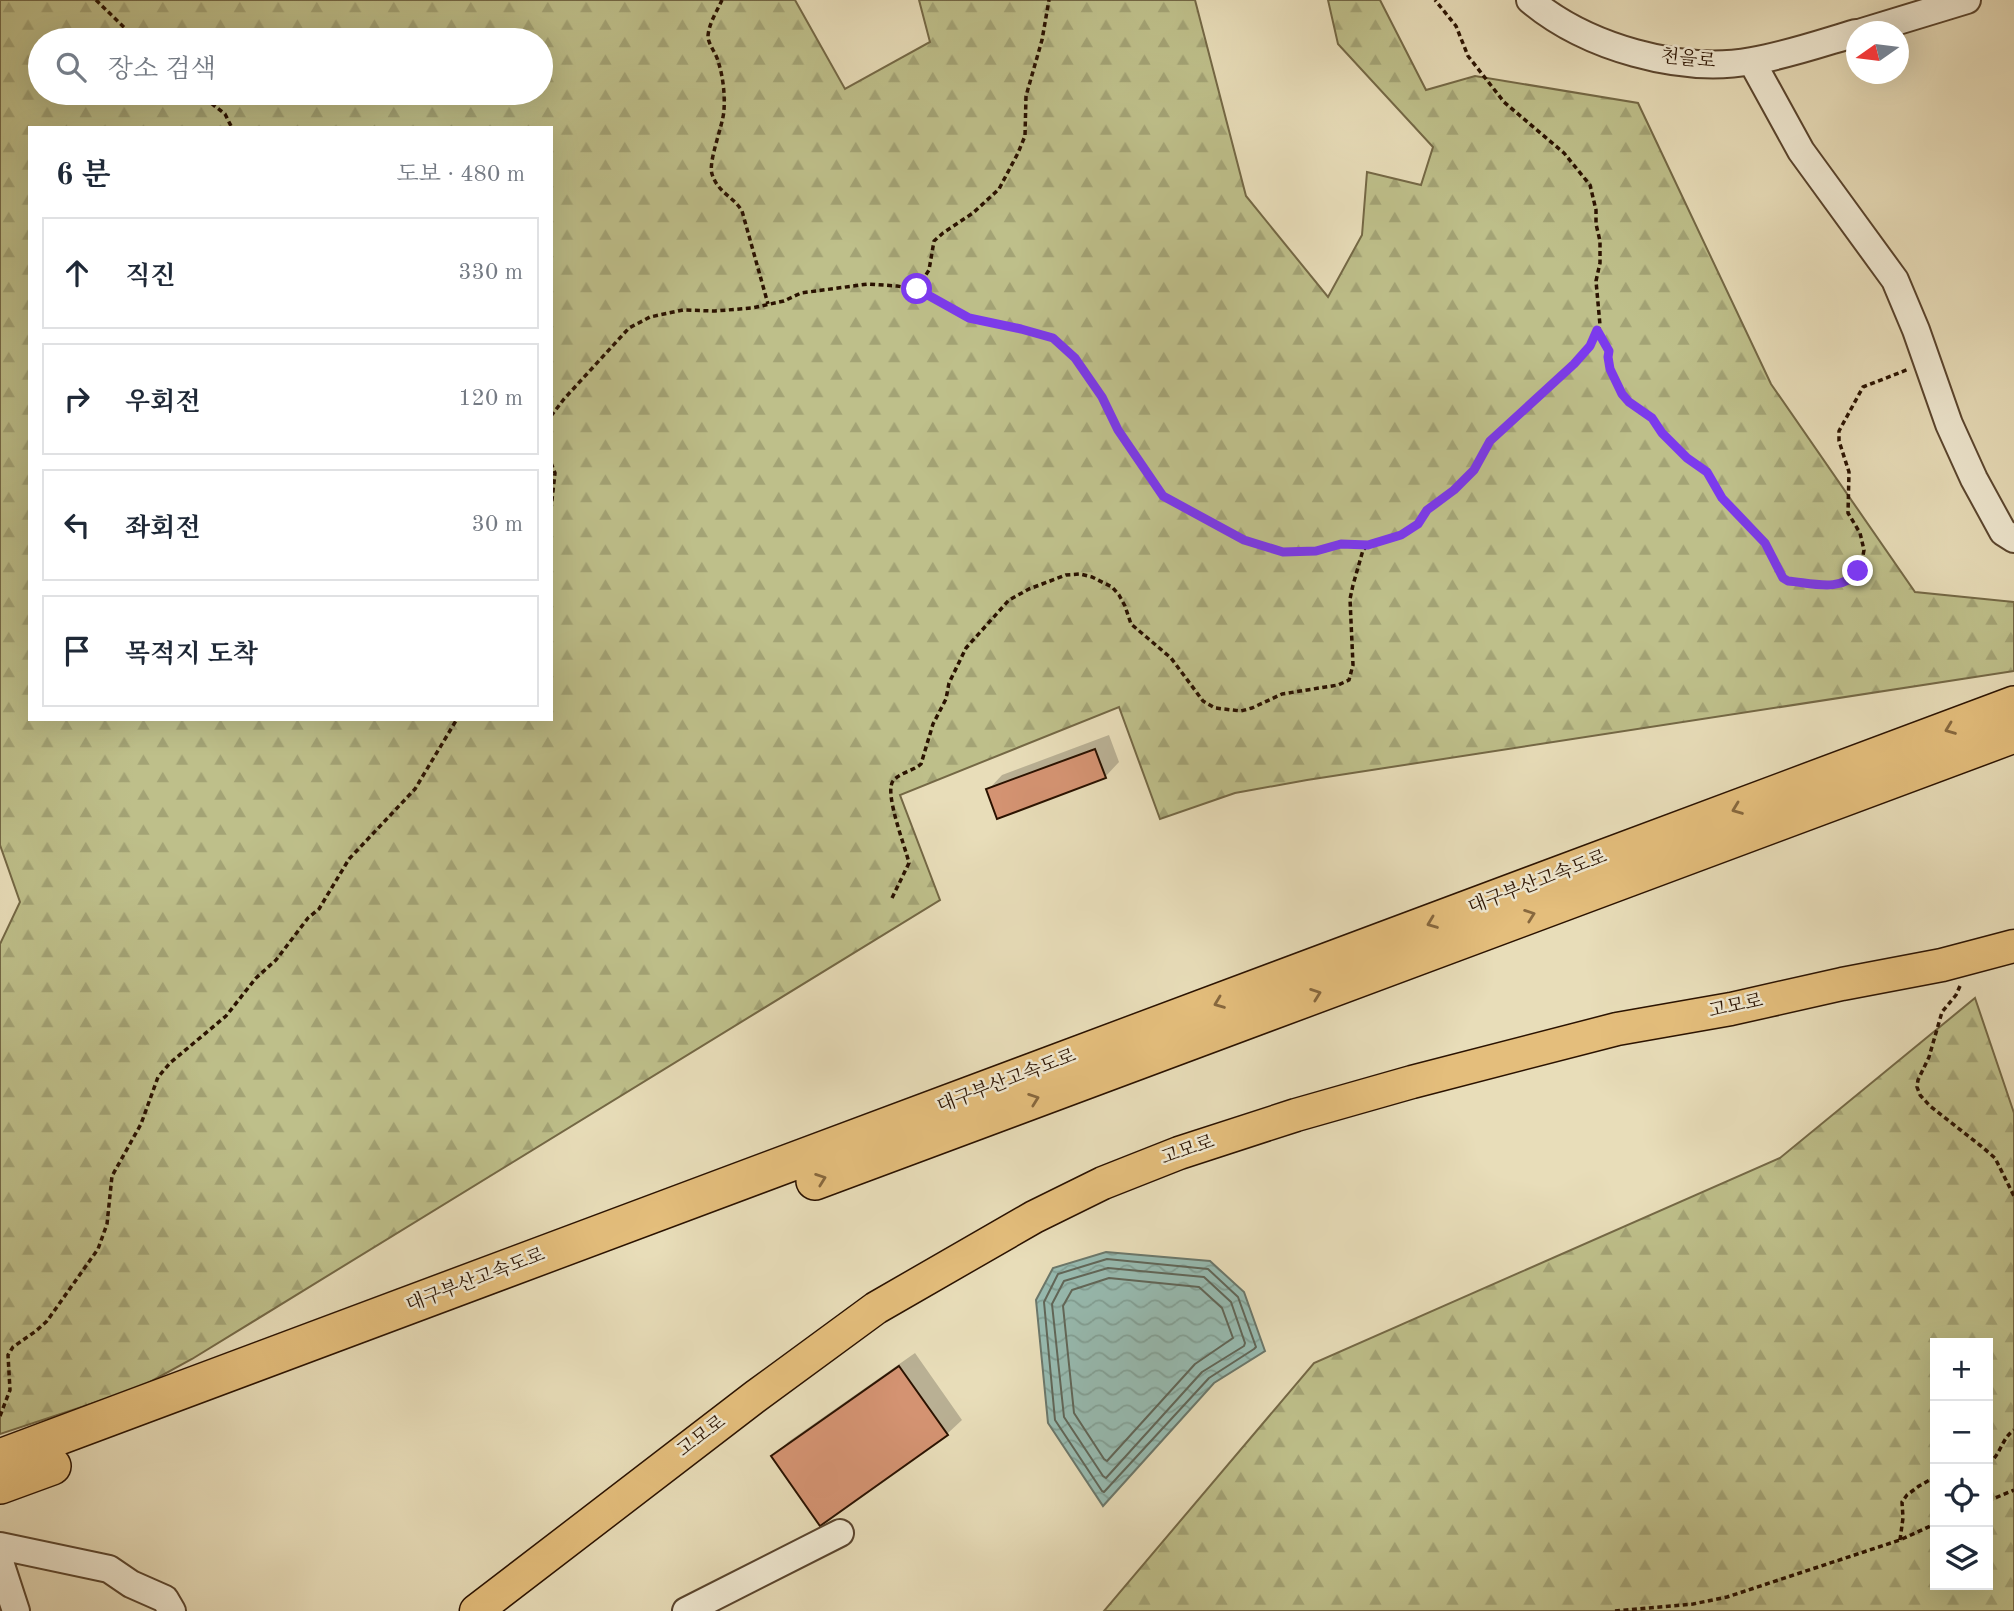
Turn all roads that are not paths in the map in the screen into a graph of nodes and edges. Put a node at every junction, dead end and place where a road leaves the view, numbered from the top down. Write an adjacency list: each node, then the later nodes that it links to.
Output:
1 (1530, 0): 5 (street, 천을로)
2 (1967, 0): 3 (street)
3 (1898, 21)
4 (1846, 36): 5 (street, 천을로)
5 (1752, 62): 6 (street)
6 (2014, 539)
7 (2014, 705): 10 (highway, 대구부산고속도로, one-way to 10)
8 (2014, 734): 10 (highway, 대구부산고속도로, one-way to 8)
9 (2014, 946): 18 (main road, 고모로)
10 (41, 1456): 11 (highway, 대구부산고속도로); 12 (highway, 대구부산고속도로)
11 (0, 1458)
12 (0, 1485)
13 (840, 1533): 19 (street)
14 (0, 1546): 17 (street)
15 (0, 1562): 16 (street)
16 (16, 1611)
17 (172, 1611)
18 (476, 1611)
19 (686, 1611)

